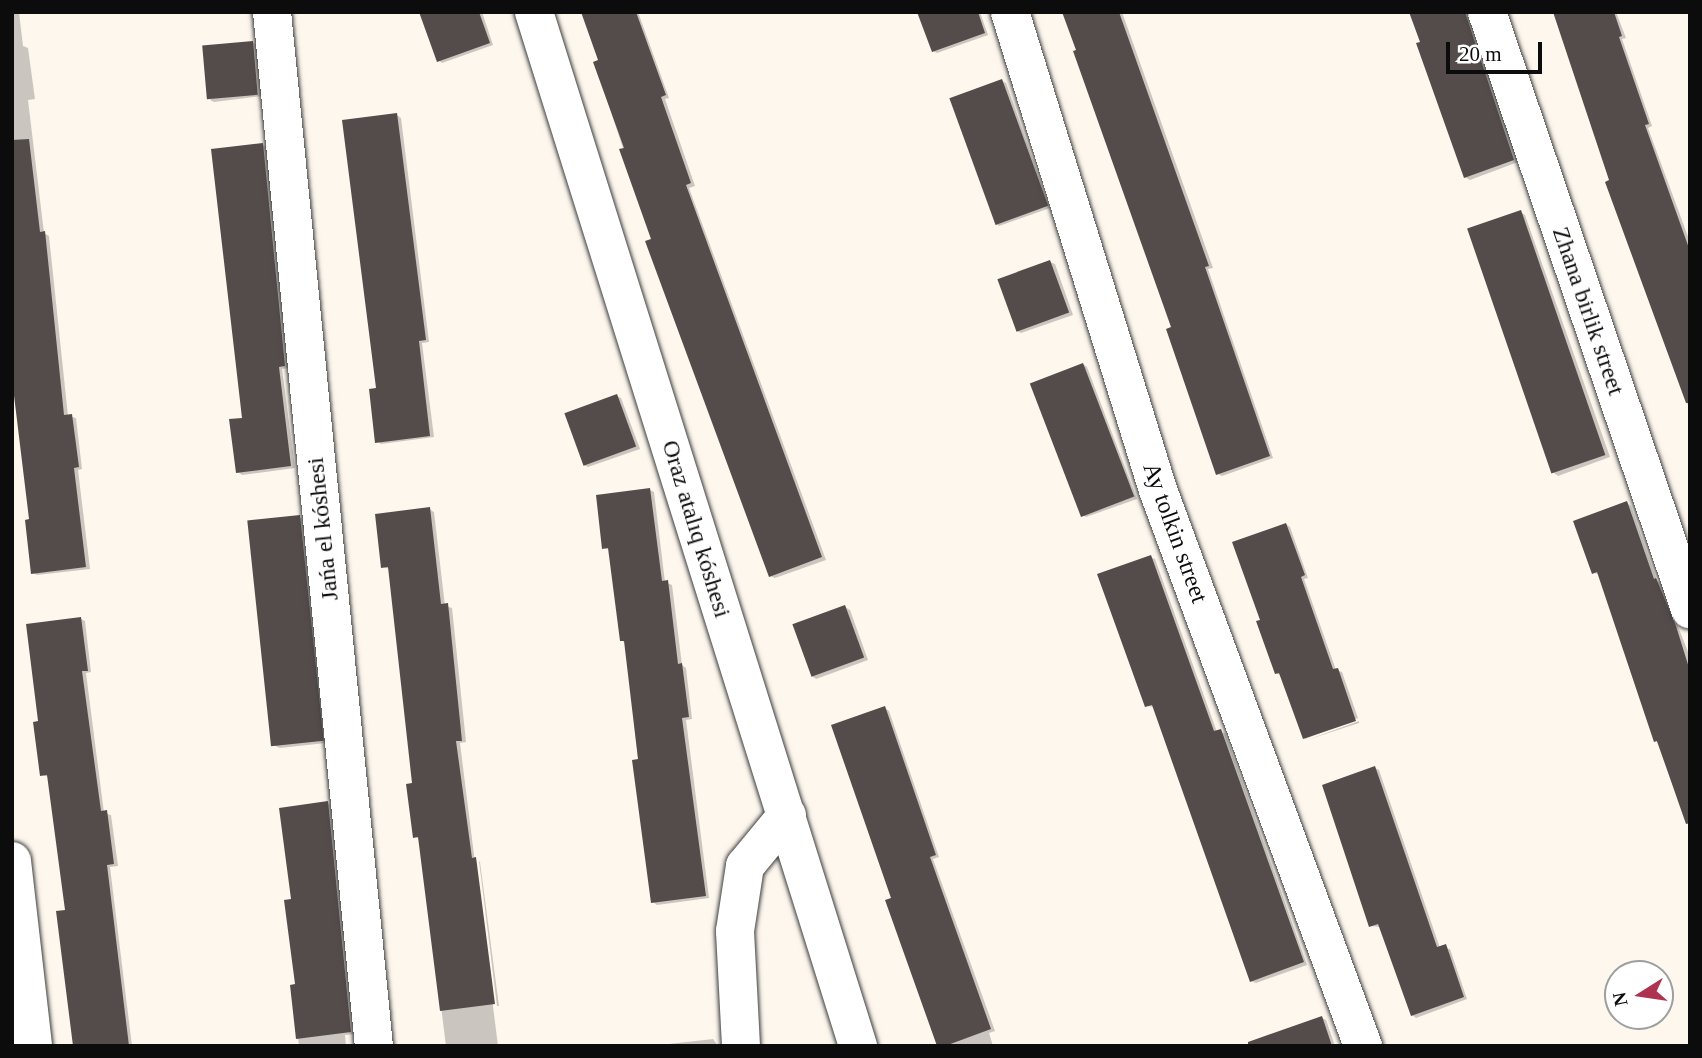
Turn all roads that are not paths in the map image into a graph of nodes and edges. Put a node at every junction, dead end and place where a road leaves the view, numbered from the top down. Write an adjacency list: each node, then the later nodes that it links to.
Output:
1 (272, 12): 9 (street, Jańa el kóshesi)
2 (534, 12): 6 (street, Oraz atalıq kóshesi)
3 (1010, 12): 12 (street, Ay tolkin street)
4 (1487, 12): 5 (street, Zhana birlik street)
5 (1690, 609)
6 (787, 816): 10 (street); 11 (street, Oraz atalıq kóshesi)
7 (12, 861): 8 (street)
8 (33, 1046)
9 (374, 1046)
10 (741, 1046)
11 (858, 1046)
12 (1363, 1046)

